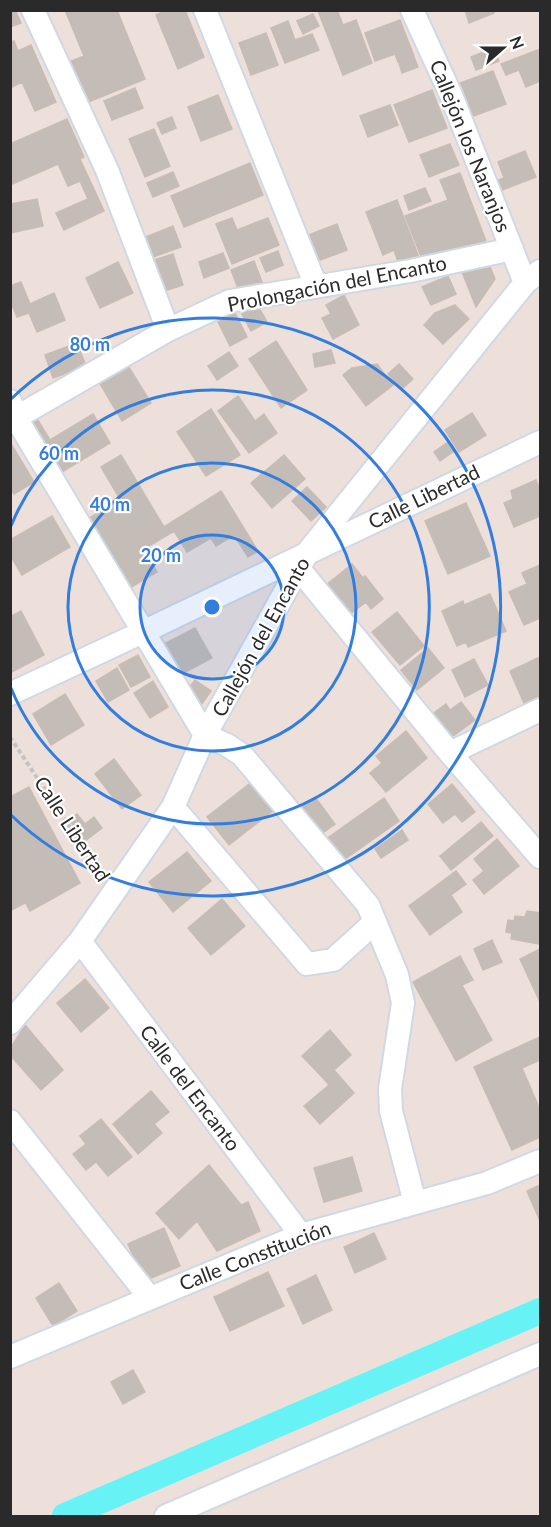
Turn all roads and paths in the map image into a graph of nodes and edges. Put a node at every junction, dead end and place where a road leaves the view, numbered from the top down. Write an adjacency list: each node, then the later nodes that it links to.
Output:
1 (33, 10): 7 (street)
2 (205, 10): 6 (street)
3 (412, 10): 4 (street, Callejón los Naranjos)
4 (512, 249): 5 (street, Callejón los Naranjos); 6 (street, Prolongación del Encanto)
5 (533, 277): 10 (street, Callejón del Encanto)
6 (316, 286): 7 (street, Prolongación del Encanto)
7 (168, 330): 8 (street, Prolongación del Encanto)
8 (12, 413): 11 (street)
9 (540, 442): 10 (street, Calle Libertad)
10 (303, 561): 11 (street, Calle Libertad); 14 (street, Callejón del Encanto); 16 (street)
11 (145, 632): 12 (street, Calle Libertad); 14 (street)
12 (10, 694)
13 (540, 710): 16 (street)
14 (206, 735): 17 (street, Callejón del Encanto); 20 (street)
15 (10, 736): 19 (path, Calle Libertad)
16 (450, 753): 18 (street)
17 (173, 807): 19 (street, Callejón del Encanto); 20 (street)
18 (540, 857)
19 (113, 892): 21 (street, Callejón del Encanto)
20 (375, 922): 25 (street)
21 (80, 941): 22 (street, Callejón del Encanto); 26 (street, Calle del Encanto)
22 (10, 1023)
23 (10, 1121): 27 (street)
24 (540, 1161): 25 (street, Calle Constitución)
25 (414, 1203): 26 (street, Calle Constitución)
26 (301, 1234): 27 (street, Calle Constitución)
27 (150, 1298): 29 (street, Calle Constitución)
28 (540, 1354): 30 (street)
29 (10, 1357)
30 (166, 1516)

